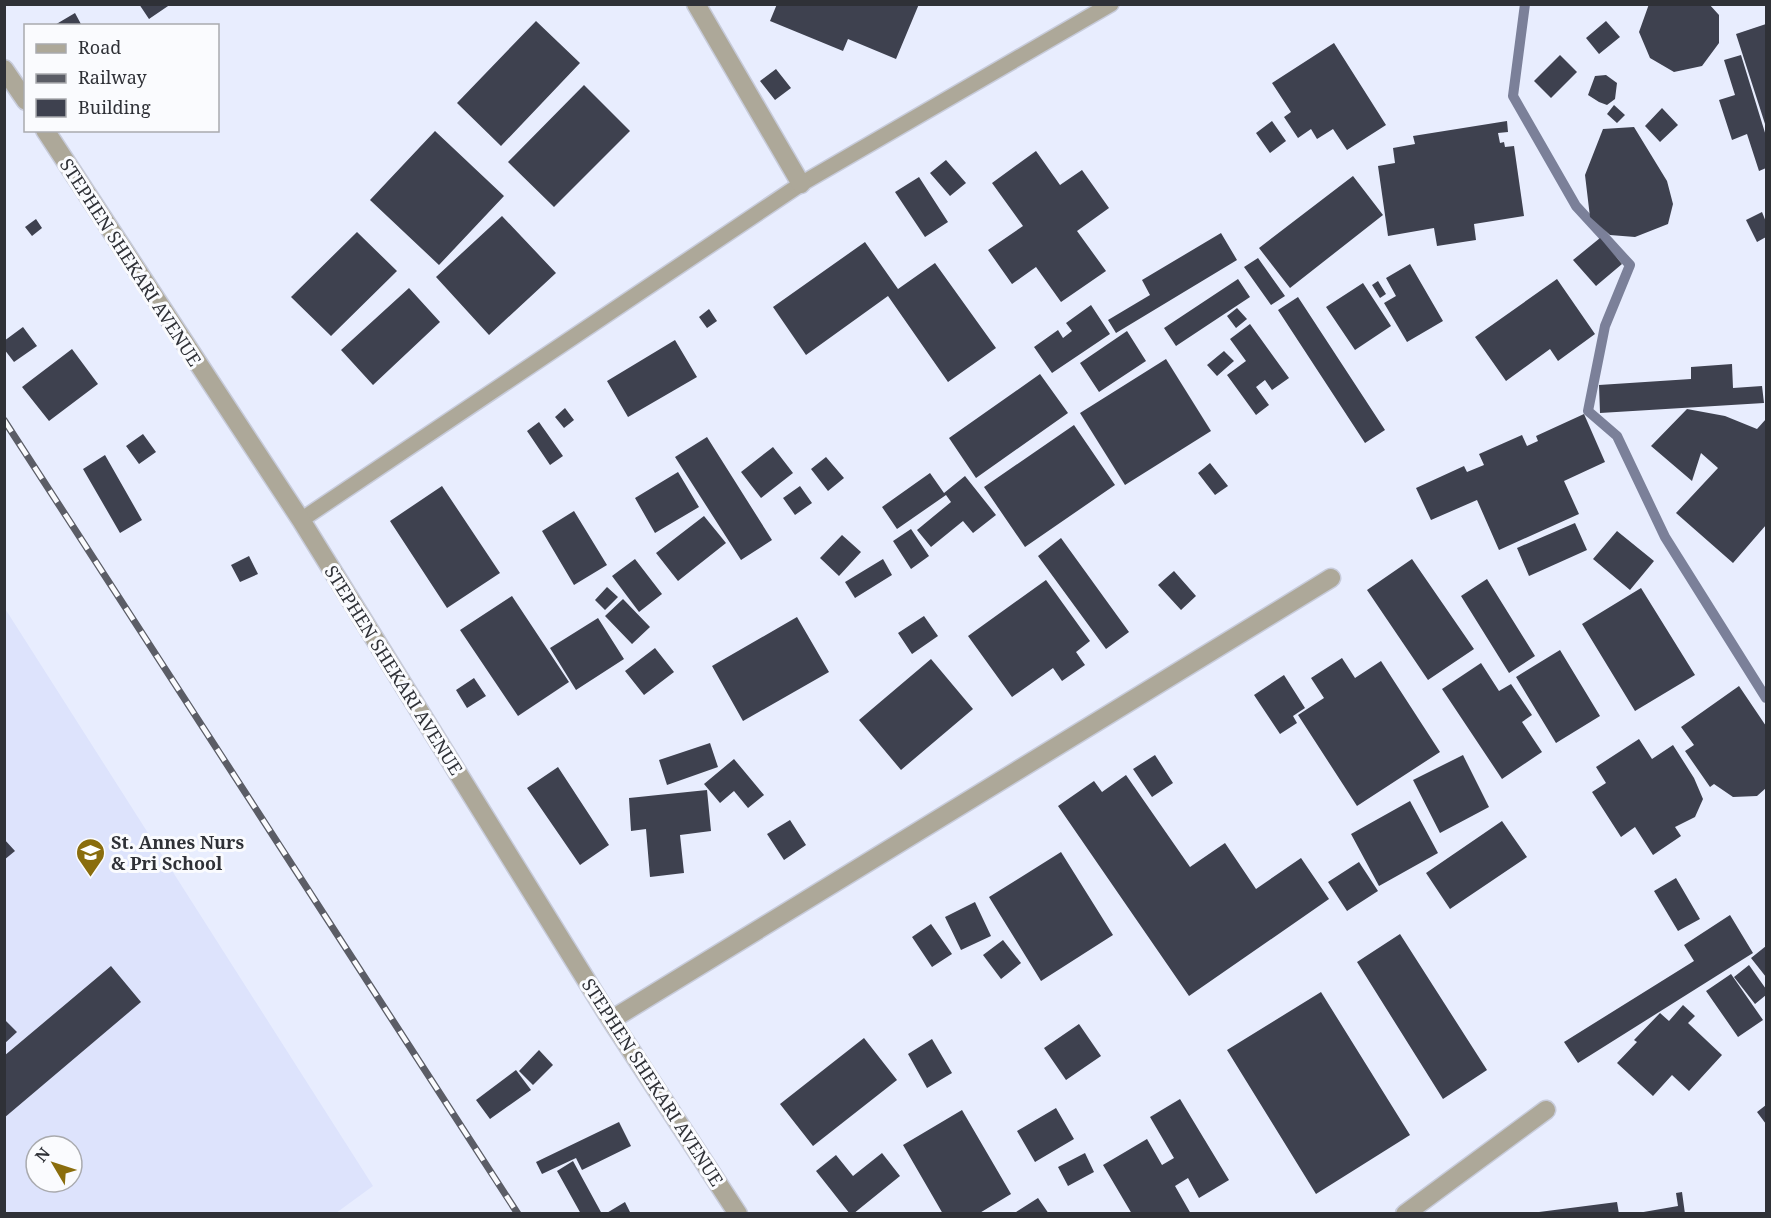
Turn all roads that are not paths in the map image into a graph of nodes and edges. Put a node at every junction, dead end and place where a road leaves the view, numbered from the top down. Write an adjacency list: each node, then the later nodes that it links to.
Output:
1 (696, 4): 6 (street)
2 (1111, 4): 6 (lane)
3 (4, 69): 4 (street)
4 (24, 97)
5 (46, 132): 7 (street, STEPHEN SHEKARI AVENUE)
6 (801, 184): 7 (lane)
7 (301, 520): 9 (street, STEPHEN SHEKARI AVENUE)
8 (1331, 578): 9 (street)
9 (611, 1020): 12 (street, STEPHEN SHEKARI AVENUE)
10 (1546, 1110): 11 (street)
11 (1408, 1213)
12 (738, 1214)

